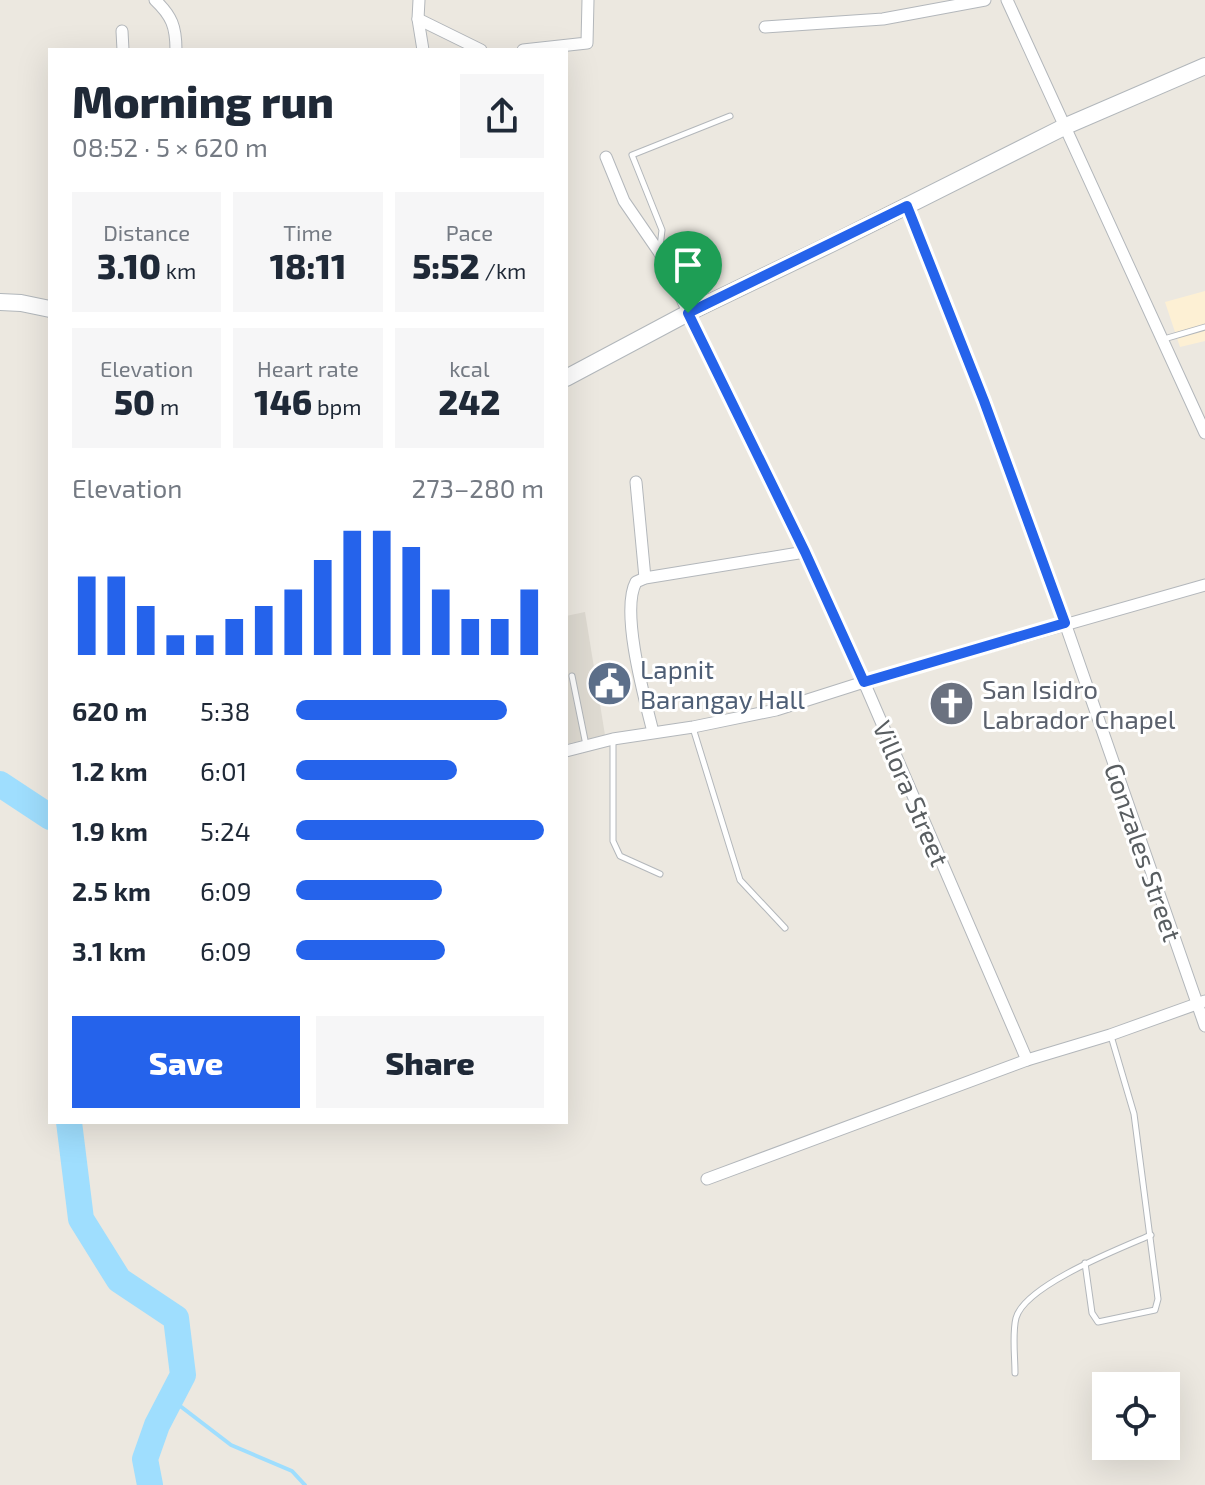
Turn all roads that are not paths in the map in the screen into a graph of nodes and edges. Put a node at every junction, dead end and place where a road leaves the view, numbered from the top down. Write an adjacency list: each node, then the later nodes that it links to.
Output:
1 (155, 0): 10 (street)
2 (419, 0): 6 (street)
3 (588, 0): 13 (street)
4 (985, 0): 7 (street)
5 (1007, 0): 16 (street)
6 (418, 19): 11 (street); 12 (street)
7 (765, 27)
8 (122, 31): 9 (street)
9 (123, 48)
10 (176, 48)
11 (423, 48)
12 (477, 48)
13 (541, 48)
14 (1205, 66): 16 (street)
15 (730, 116): 19 (lane)
16 (1066, 126): 18 (street); 24 (street)
17 (606, 157): 19 (street, Villora Street)
18 (907, 206): 22 (street); 31 (street, Gonzales Street)
19 (659, 252): 22 (street, Villora Street)
20 (0, 302): 21 (street)
21 (48, 309)
22 (688, 313): 25 (street); 28 (street, Villora Street)
23 (1205, 327): 24 (lane)
24 (1164, 339): 26 (street)
25 (568, 377)
26 (1205, 433)
27 (636, 482): 29 (street)
28 (805, 552): 29 (street); 33 (street, Villora Street)
29 (645, 578): 35 (street)
30 (1205, 585): 31 (street)
31 (1065, 623): 33 (street); 41 (street, Gonzales Street)
32 (572, 676): 37 (lane)
33 (864, 682): 34 (street); 44 (street, Villora Street)
34 (693, 727): 35 (street); 40 (lane)
35 (653, 732): 36 (street)
36 (613, 739): 37 (street); 39 (lane)
37 (586, 746): 38 (street)
38 (568, 750)
39 (660, 874)
40 (785, 928)
41 (1201, 1003): 42 (street, Gonzales Street); 43 (street)
42 (1205, 1026)
43 (1110, 1035): 44 (street); 46 (lane)
44 (1027, 1060): 45 (street)
45 (707, 1179)
46 (1151, 1235): 47 (lane); 47 (lane)
47 (1085, 1263): 48 (lane)
48 (1015, 1373)

